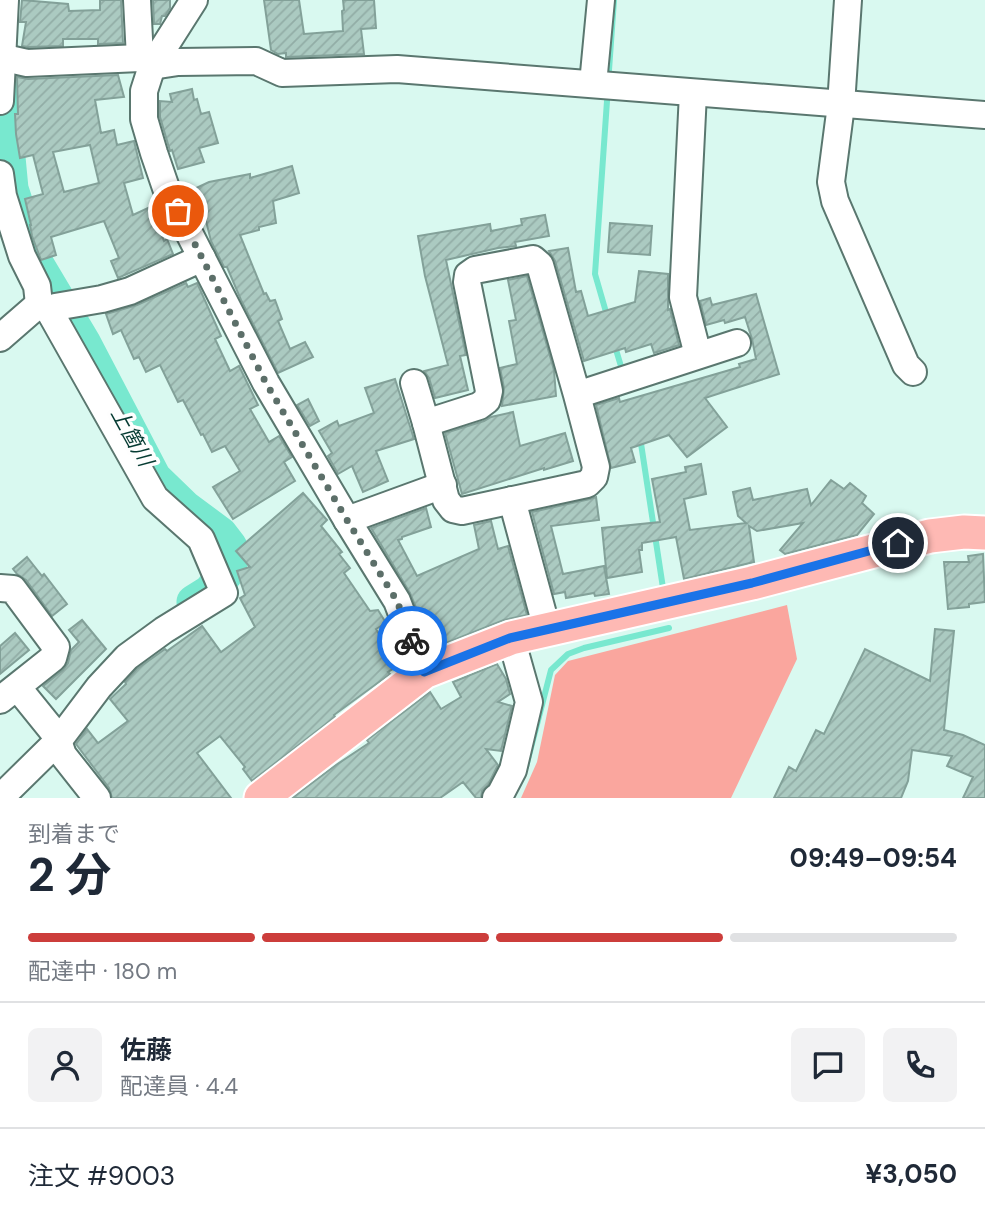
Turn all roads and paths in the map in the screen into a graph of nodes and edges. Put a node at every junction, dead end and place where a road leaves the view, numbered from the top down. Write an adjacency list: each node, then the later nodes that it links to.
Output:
1 (5, 0): 6 (street)
2 (137, 0): 7 (street)
3 (194, 0): 7 (street)
4 (601, 0): 8 (street)
5 (848, 0): 11 (street)
6 (6, 59): 7 (street); 10 (street)
7 (146, 62): 8 (street); 14 (street)
8 (593, 84): 9 (street)
9 (693, 93): 11 (street); 18 (street)
10 (0, 101)
11 (841, 105): 12 (street); 19 (street)
12 (985, 115)
13 (0, 174): 15 (street)
14 (202, 258): 15 (street); 25 (street)
15 (53, 307): 16 (street); 32 (street)
16 (0, 338)
17 (737, 344): 18 (street)
18 (698, 355): 21 (street)
19 (913, 372)
20 (414, 383): 22 (street)
21 (577, 395): 22 (street); 24 (street)
22 (426, 423): 23 (street)
23 (443, 485): 24 (street); 25 (street)
24 (512, 500): 28 (street)
25 (347, 520): 30 (street)
26 (985, 533): 28 (main road)
27 (0, 588): 31 (street)
28 (547, 629): 29 (main road)
29 (510, 638): 30 (main road); 36 (street)
30 (424, 672): 35 (main road)
31 (9, 694): 32 (street)
32 (55, 734): 33 (street); 34 (street)
33 (0, 798)
34 (97, 798)
35 (261, 798)
36 (496, 798)

